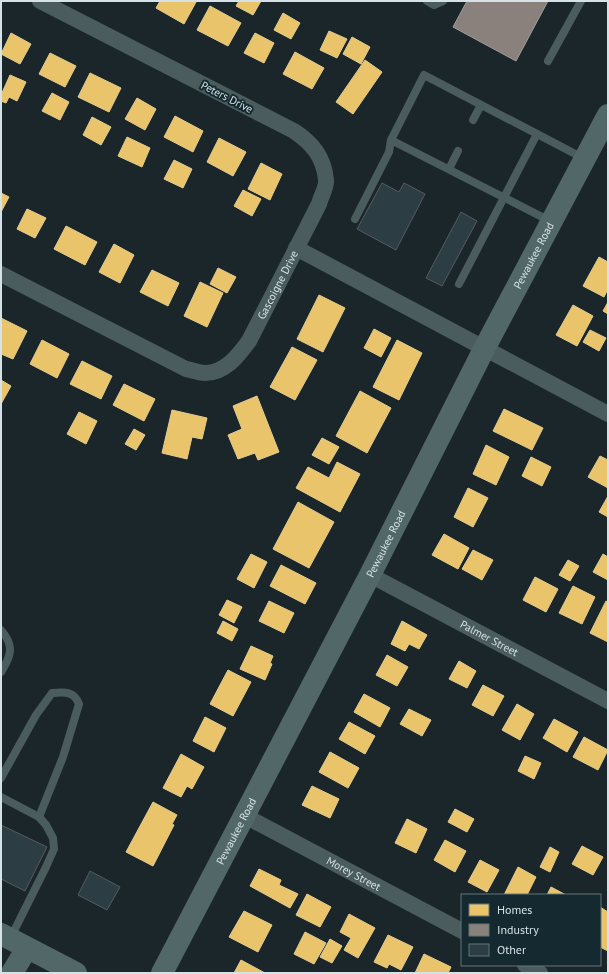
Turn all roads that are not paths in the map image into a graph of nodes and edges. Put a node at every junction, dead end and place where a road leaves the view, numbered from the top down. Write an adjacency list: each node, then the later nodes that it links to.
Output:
1 (40, 1): 17 (street, Peters Drive)
2 (426, 1): 3 (lane)
3 (443, 1)
4 (581, 1): 5 (lane)
5 (548, 61)
6 (481, 105): 8 (lane); 9 (lane); 10 (lane)
7 (608, 115): 12 (main road, Pewaukee Road)
8 (474, 120)
9 (538, 134): 12 (lane); 14 (lane)
10 (391, 140): 13 (lane); 15 (lane)
11 (458, 151): 13 (lane)
12 (584, 159): 16 (main road, Pewaukee Road)
13 (448, 169): 14 (lane)
14 (504, 198): 16 (lane); 19 (lane)
15 (355, 219)
16 (551, 221): 20 (main road, Pewaukee Road)
17 (296, 248): 18 (street, Gascoigne Drive); 20 (street, Gascoigne Drive)
18 (1, 274)
19 (459, 284)
20 (484, 349): 21 (street, Gascoigne Drive); 22 (main road, Pewaukee Road)
21 (608, 414)
22 (370, 575): 25 (street, Palmer Street); 28 (main road, Pewaukee Road)
23 (1, 630): 24 (lane)
24 (1, 672)
25 (608, 701)
26 (1, 778): 29 (lane)
27 (1, 797): 29 (lane)
28 (245, 816): 30 (street, Morey Street); 35 (main road, Pewaukee Road)
29 (39, 817): 31 (lane)
30 (461, 930)
31 (13, 940): 33 (main road); 34 (main road)
32 (527, 966): 36 (street)
33 (12, 973)
34 (76, 973)
35 (162, 973)
36 (540, 973)

